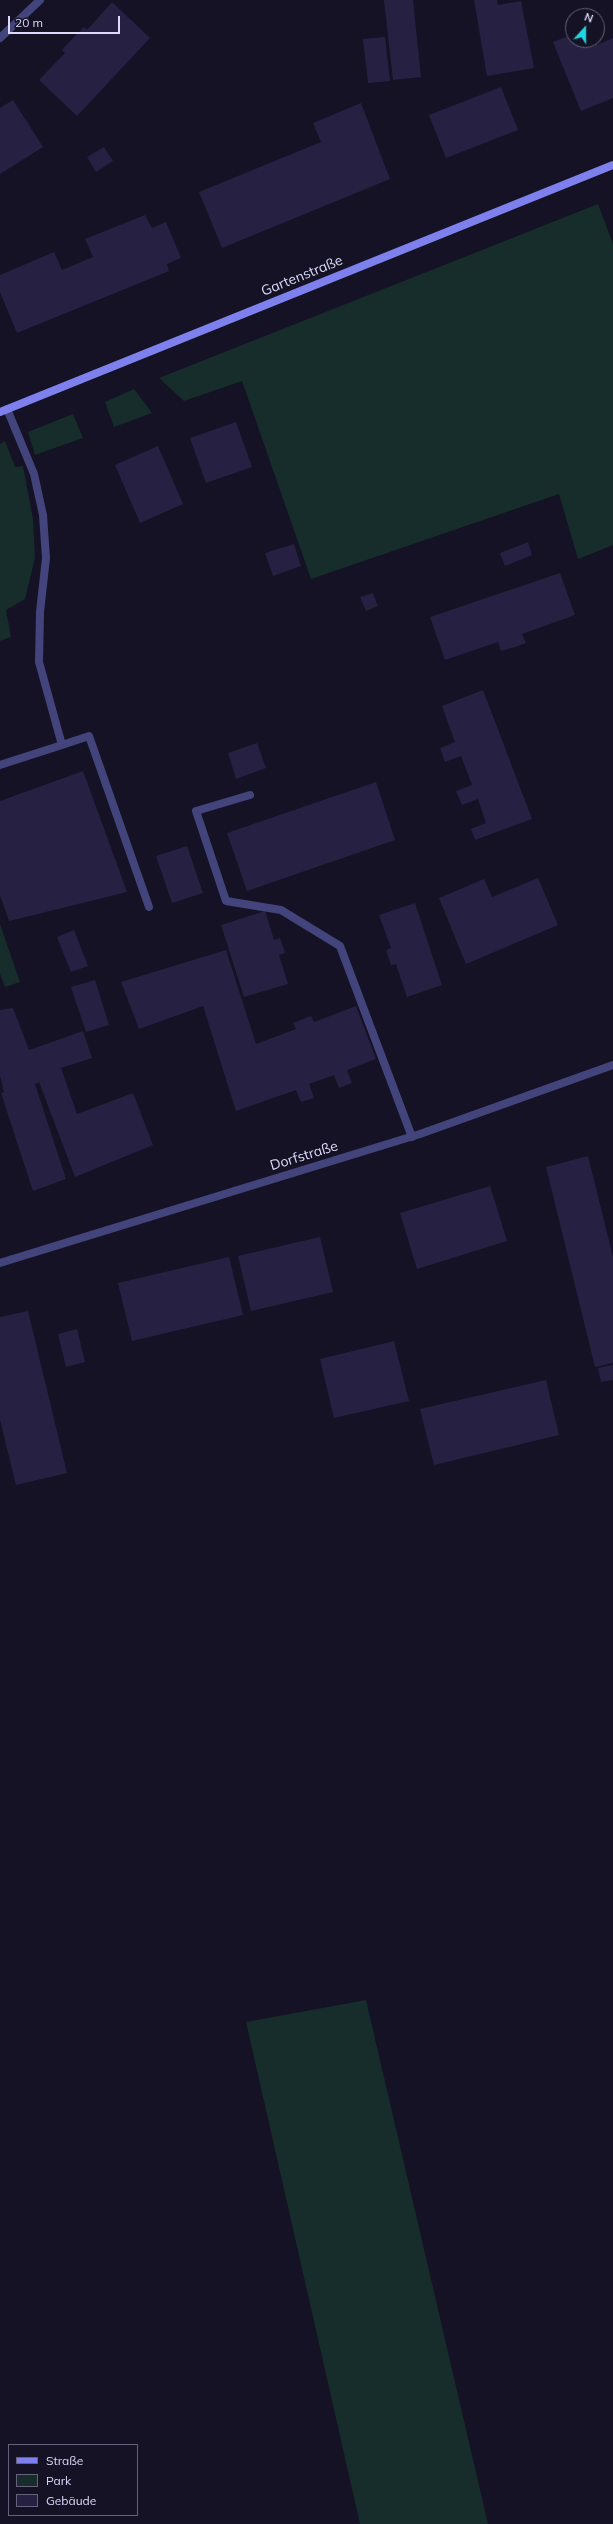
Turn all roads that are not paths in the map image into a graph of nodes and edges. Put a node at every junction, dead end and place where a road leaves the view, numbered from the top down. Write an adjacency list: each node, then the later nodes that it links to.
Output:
1 (40, 0): 2 (street)
2 (0, 38)
3 (613, 164): 4 (street, Gartenstraße)
4 (3, 410): 5 (street)
5 (62, 745): 6 (street); 8 (street)
6 (0, 765)
7 (250, 795): 10 (street)
8 (149, 907)
9 (613, 1065): 10 (street, Dorfstraße)
10 (412, 1137): 11 (street, Dorfstraße)
11 (0, 1263)

